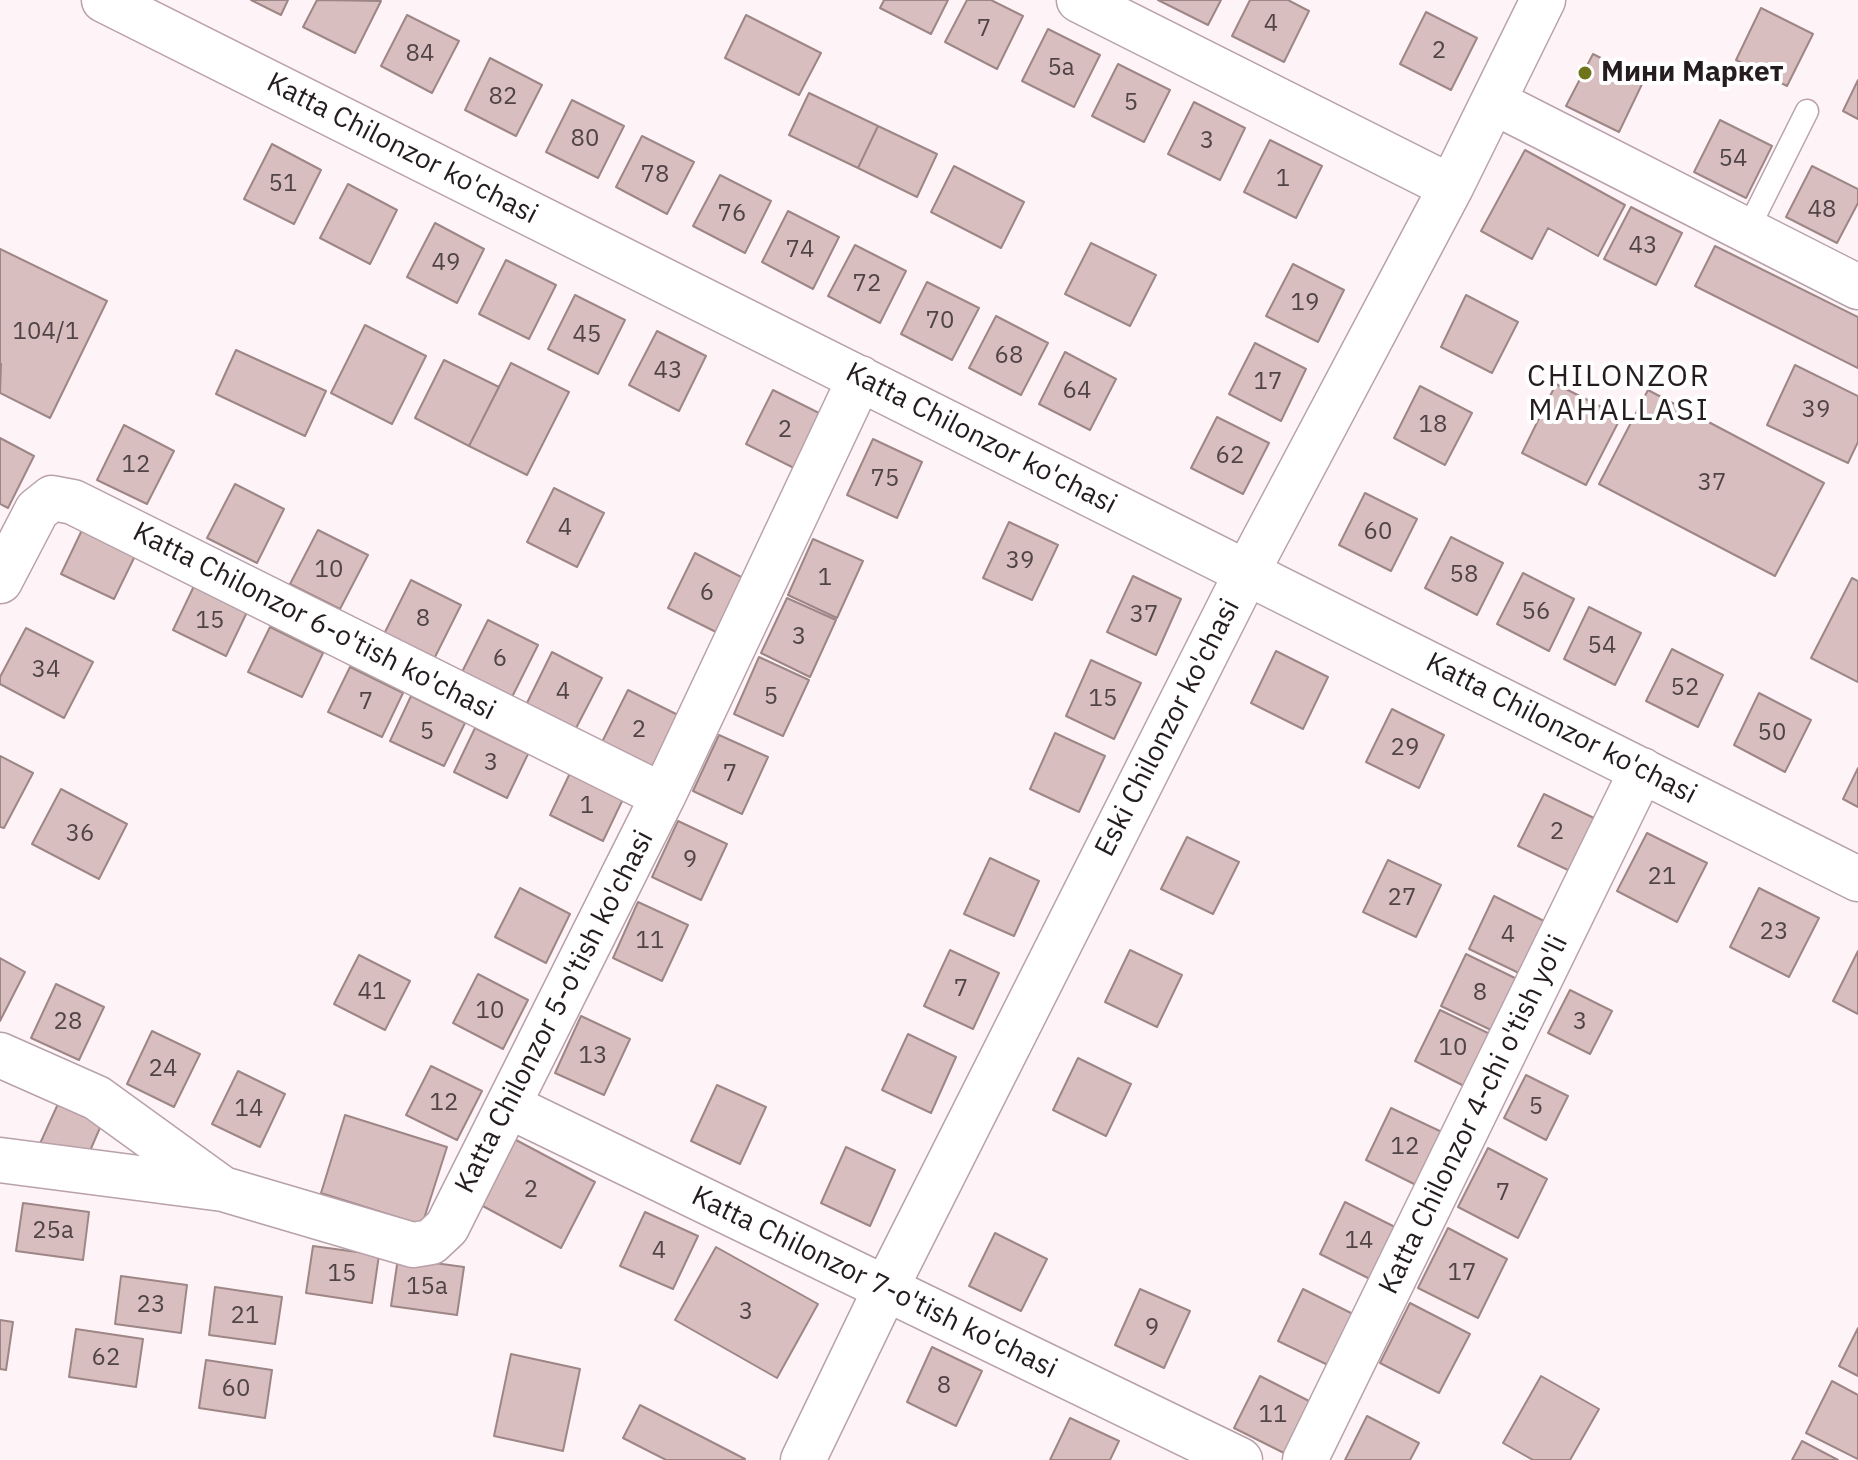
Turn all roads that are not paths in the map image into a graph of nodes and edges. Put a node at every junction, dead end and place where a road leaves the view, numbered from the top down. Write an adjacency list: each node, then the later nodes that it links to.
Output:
1 (104, 0): 9 (street, Katta Chilonzor ko'chasi)
2 (1079, 0): 6 (street)
3 (1543, 0): 4 (street, Eski Chilonzor ko'chasi)
4 (1494, 102): 6 (street, Eski Chilonzor ko'chasi); 7 (street)
5 (1807, 111): 7 (lane)
6 (1451, 187): 10 (street, Eski Chilonzor ko'chasi)
7 (1747, 231): 8 (street)
8 (1858, 287)
9 (860, 378): 10 (street, Katta Chilonzor ko'chasi); 13 (street, Katta Chilonzor 5-o'tish ko'chasi)
10 (1247, 572): 12 (street, Katta Chilonzor ko'chasi); 19 (street, Eski Chilonzor ko'chasi)
11 (0, 581): 13 (street, Katta Chilonzor 6-o'tish ko'chasi)
12 (1642, 770): 14 (street, Katta Chilonzor ko'chasi); 22 (street, Katta Chilonzor 4-chi o'tish yo'li)
13 (663, 796): 16 (street, Katta Chilonzor 5-o'tish ko'chasi)
14 (1858, 879)
15 (0, 1055): 18 (street)
16 (509, 1106): 18 (street, Katta Chilonzor 5-o'tish ko'chasi); 19 (street, Katta Chilonzor 7-o'tish ko'chasi)
17 (0, 1160): 18 (street, Katta Chilonzor 5-o'tish ko'chasi)
18 (223, 1189)
19 (886, 1288): 20 (street, Eski Chilonzor ko'chasi); 21 (street, Katta Chilonzor 7-o'tish ko'chasi)
20 (803, 1460)
21 (1240, 1460)
22 (1305, 1460)

